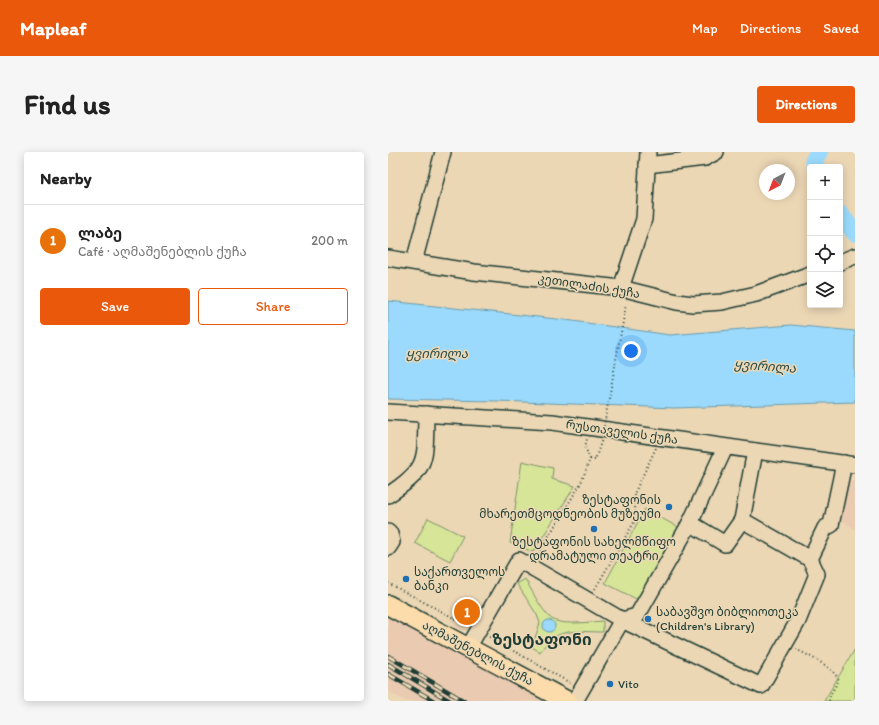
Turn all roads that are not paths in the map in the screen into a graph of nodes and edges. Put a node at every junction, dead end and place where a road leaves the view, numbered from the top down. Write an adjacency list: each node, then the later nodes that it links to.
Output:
1 (443, 152): 7 (street)
2 (716, 152): 3 (street)
3 (647, 158): 9 (street)
4 (855, 256): 6 (street)
5 (388, 258): 7 (street, კეთილაძის ქუჩა)
6 (843, 261)
7 (414, 262): 9 (street, კეთილაძის ქუჩა)
8 (807, 275): 9 (street, კეთილაძის ქუჩა)
9 (621, 288)
10 (388, 412): 11 (street, რუსთაველის ქუჩა)
11 (426, 414): 12 (street, რუსთაველის ქუჩა); 15 (street)
12 (725, 448): 13 (street, რუსთაველის ქუჩა); 17 (street)
13 (755, 451): 14 (street, რუსთაველის ქუჩა); 16 (street)
14 (850, 464): 20 (street)
15 (388, 495)
16 (742, 520): 17 (street); 20 (street)
17 (690, 523): 22 (street)
18 (388, 532): 19 (street)
19 (388, 548)
20 (810, 559): 22 (street)
21 (388, 605): 23 (main road, აღმაშენებლის ქუჩა)
22 (622, 620): 23 (street); 24 (street)
23 (468, 648): 25 (main road, აღმაშენებლის ქუჩა)
24 (579, 695)
25 (568, 701)

